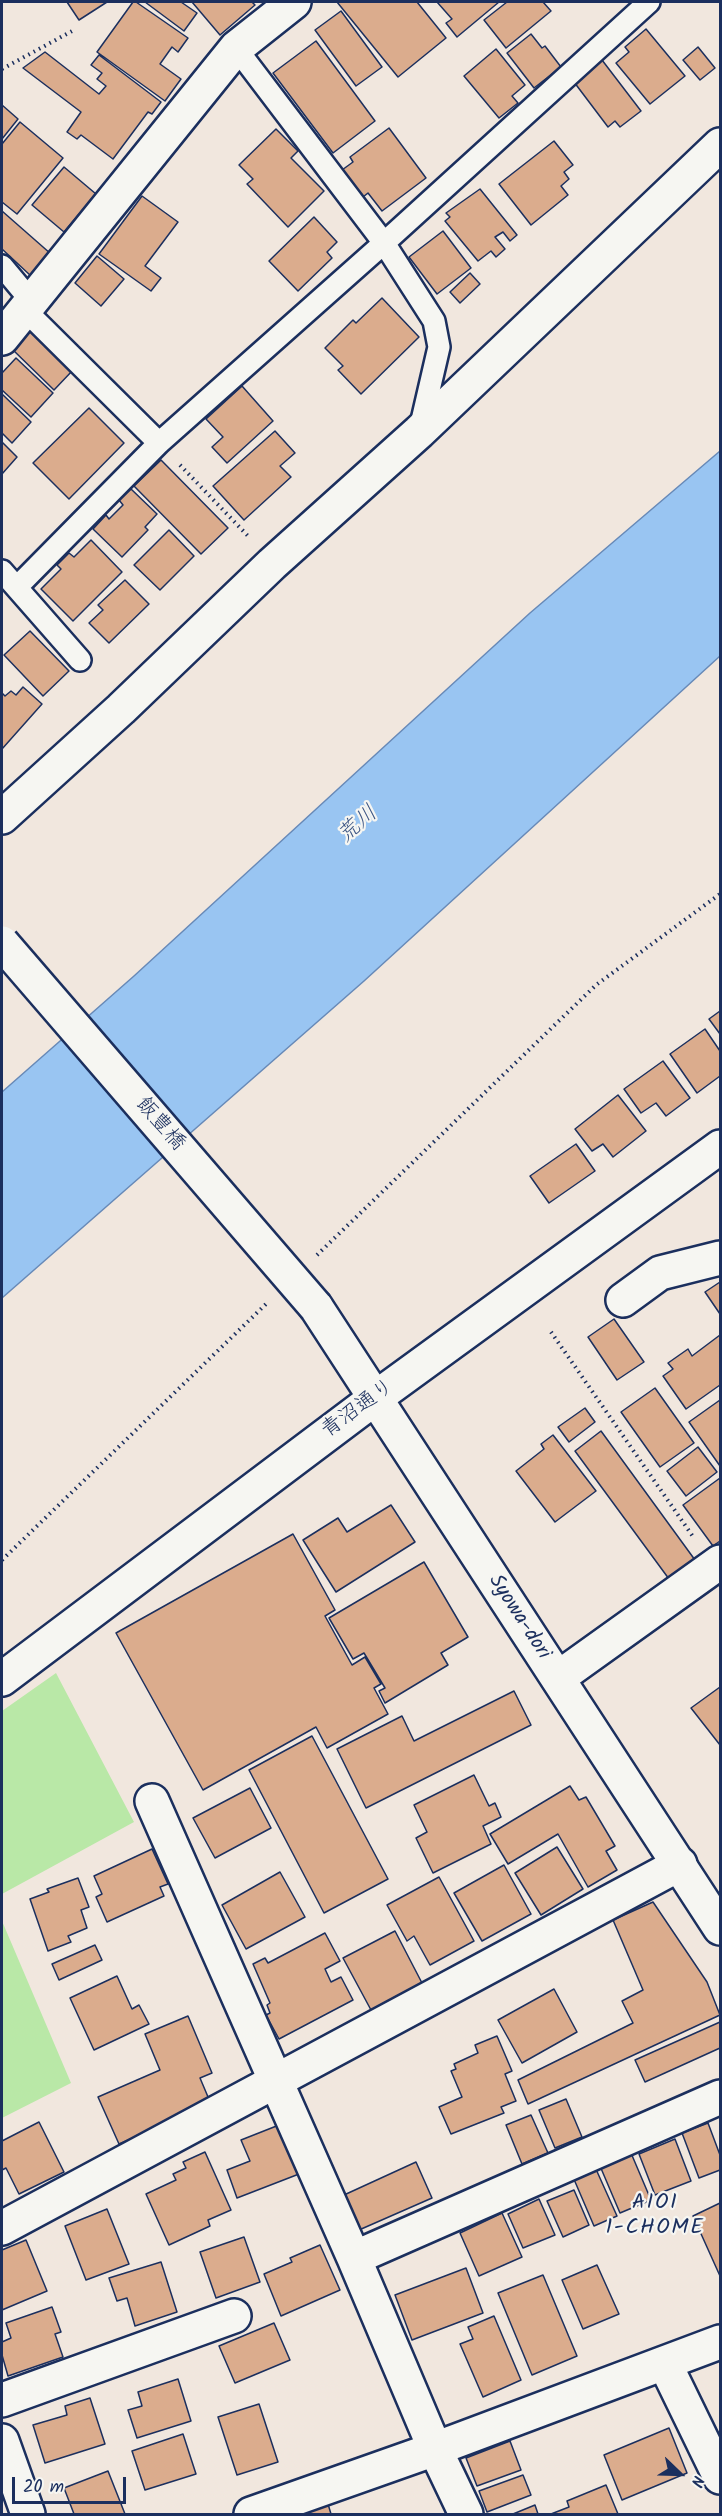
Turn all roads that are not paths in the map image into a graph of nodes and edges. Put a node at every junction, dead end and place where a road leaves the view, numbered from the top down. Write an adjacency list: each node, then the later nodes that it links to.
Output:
1 (294, 2): 3 (street)
2 (650, 2): 5 (lane)
3 (236, 48): 5 (lane); 7 (street)
4 (720, 145): 9 (street)
5 (384, 243): 9 (lane); 10 (lane)
6 (2, 266): 7 (lane)
7 (29, 306): 8 (street); 10 (lane)
8 (2, 338)
9 (419, 432): 14 (street)
10 (159, 443): 12 (lane)
11 (2, 571): 12 (lane)
12 (17, 587): 13 (lane)
13 (80, 660)
14 (2, 817)
15 (2, 943): 19 (street, 飯豊橋, bridge)
16 (720, 1147): 20 (street, 青沼通り)
17 (720, 1258): 18 (street)
18 (623, 1300)
19 (316, 1307): 20 (street, Syowa-dori)
20 (374, 1399): 22 (street, Syowa-dori); 23 (street, 青沼通り)
21 (717, 1564): 22 (street)
22 (558, 1678): 25 (street, Syowa-dori)
23 (2, 1679)
24 (152, 1802): 27 (street)
25 (680, 1864): 26 (street, Syowa-dori); 27 (street)
26 (720, 1928)
27 (277, 2082): 29 (street); 30 (street)
28 (720, 2097): 30 (street)
29 (2, 2228)
30 (354, 2258): 36 (street)
31 (234, 2316): 34 (street)
32 (720, 2342): 33 (street)
33 (665, 2364): 36 (street); 37 (street)
34 (2, 2400)
35 (2, 2441): 38 (street)
36 (435, 2449): 39 (street); 40 (street)
37 (720, 2477)
38 (27, 2514)
39 (251, 2514)
40 (466, 2514)

